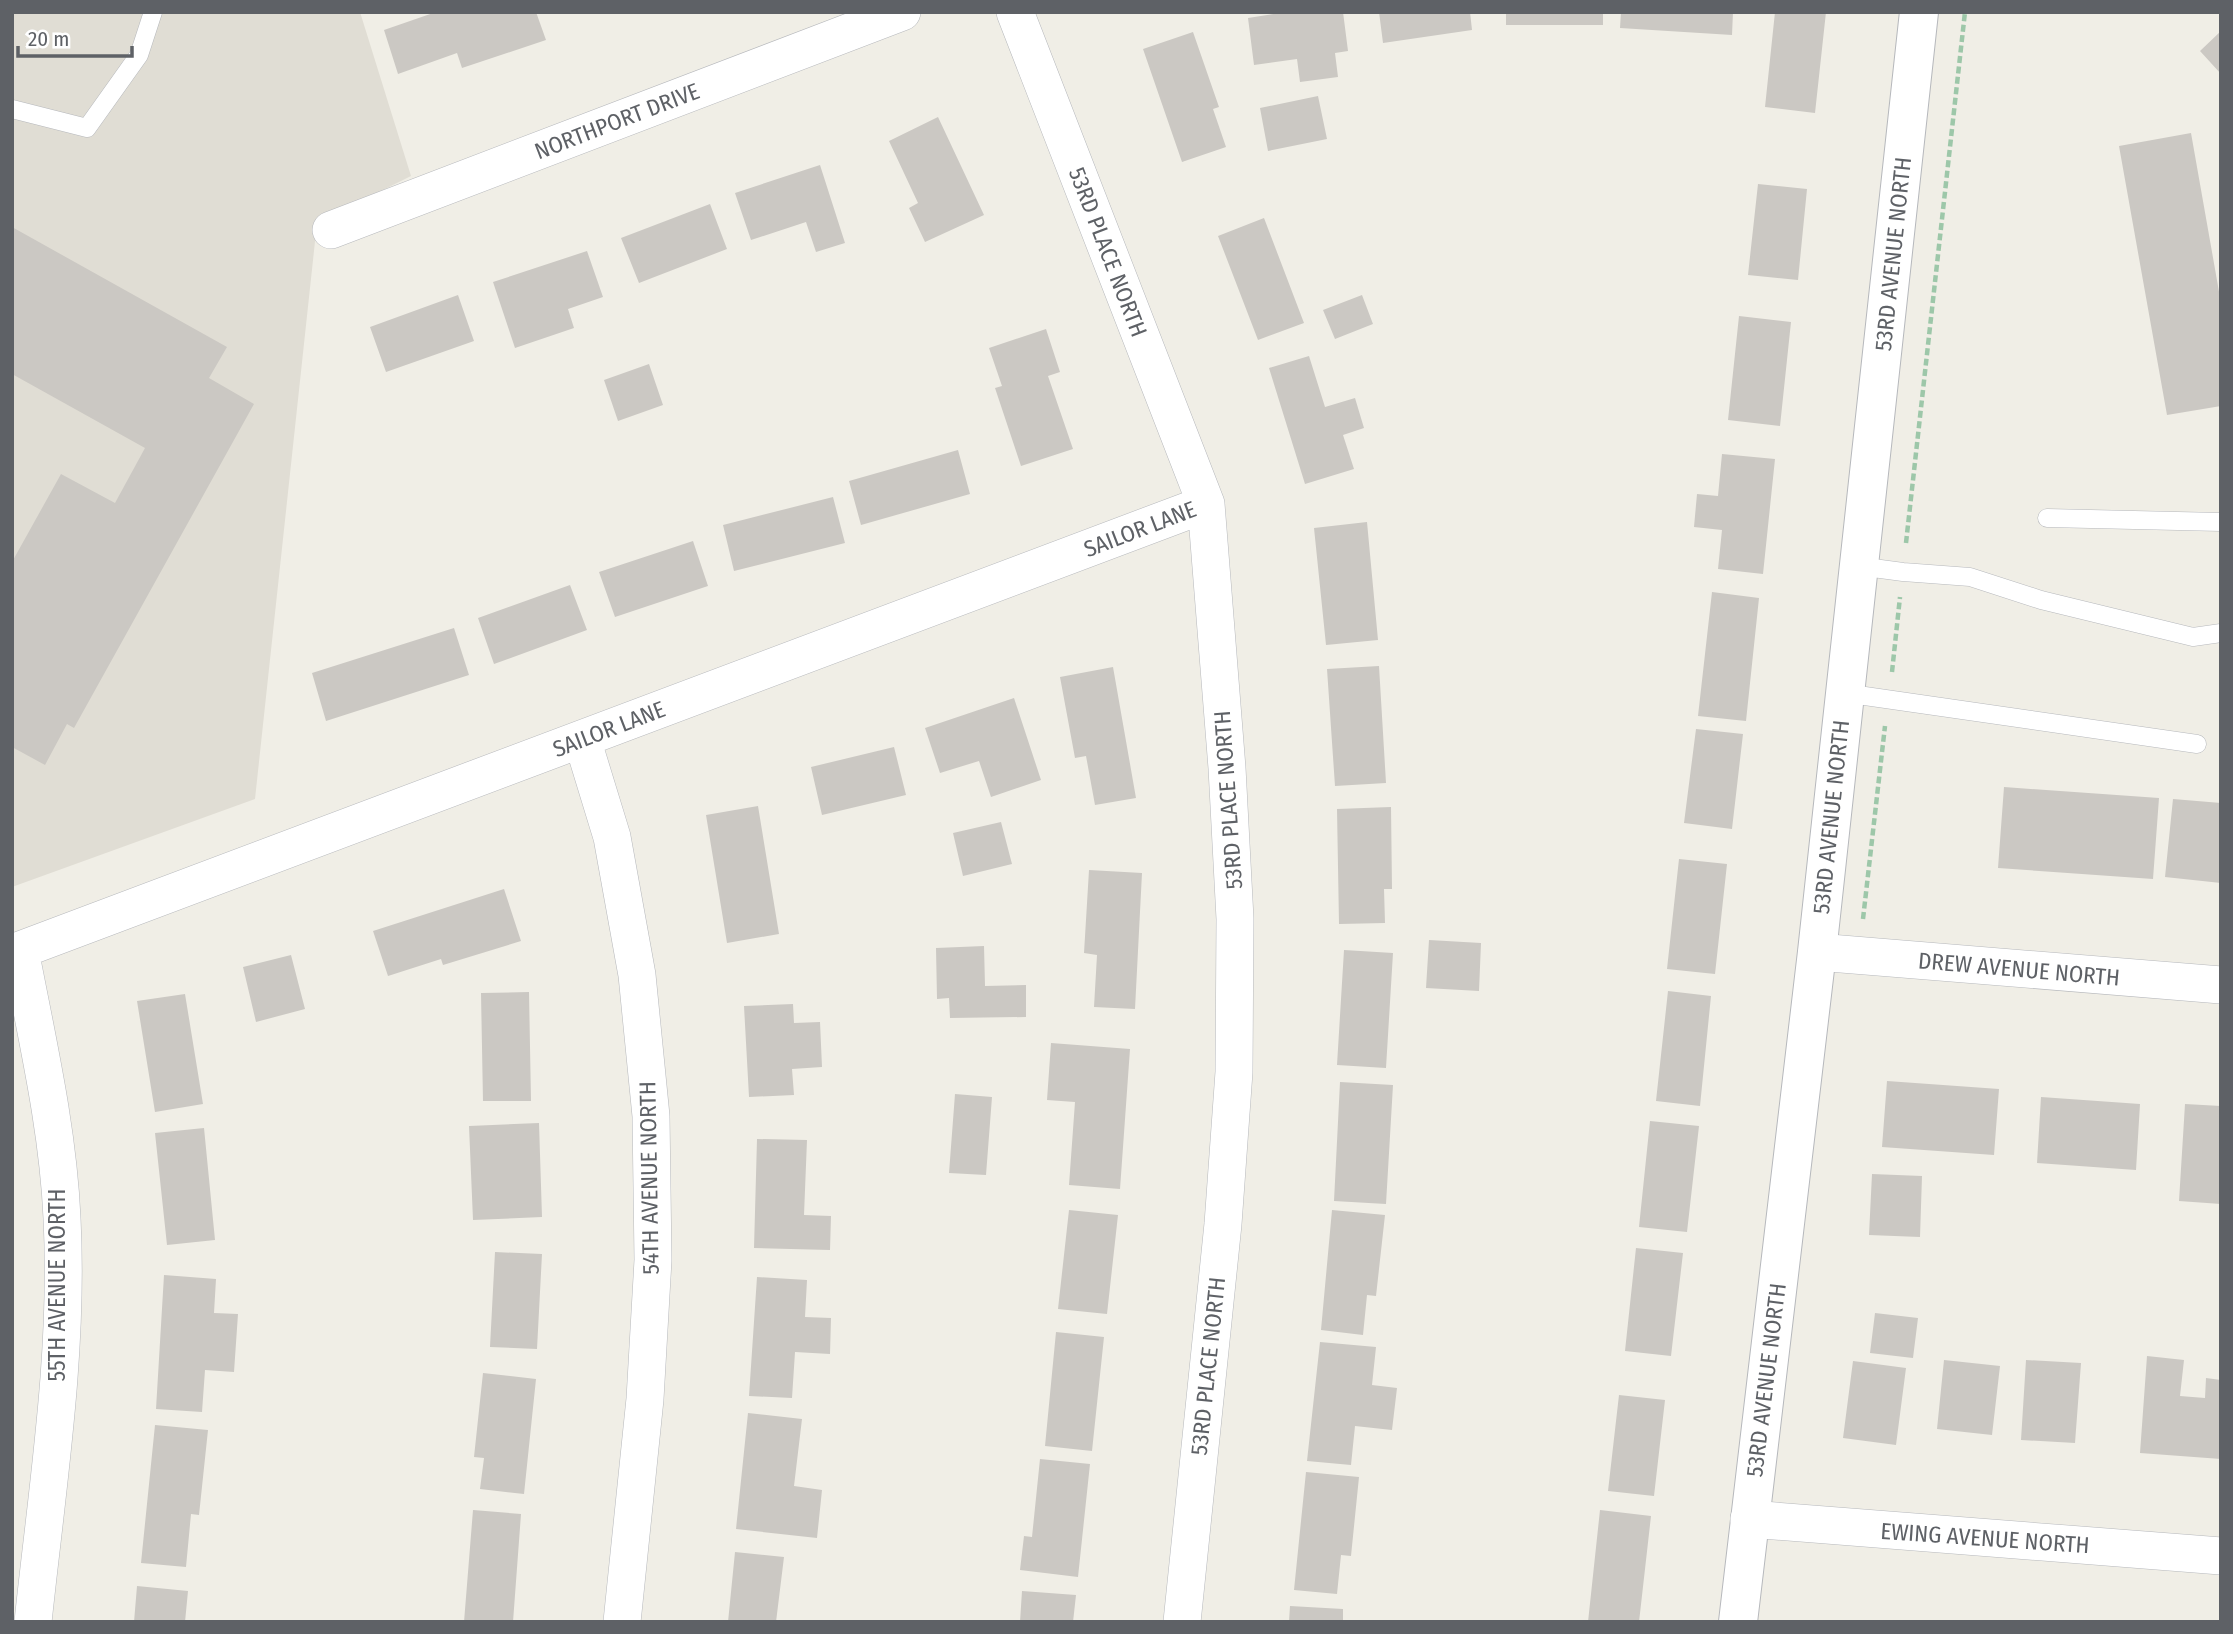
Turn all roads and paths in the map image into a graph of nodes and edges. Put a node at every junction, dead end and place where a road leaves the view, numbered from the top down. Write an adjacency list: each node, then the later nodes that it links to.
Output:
1 (153, 12): 5 (lane)
2 (902, 12): 6 (street, NORTHPORT DRIVE)
3 (1015, 12): 7 (street, 53RD PLACE NORTH)
4 (1919, 12): 10 (street, 53RD AVENUE NORTH)
5 (12, 109)
6 (331, 230)
7 (1206, 504): 13 (street, SAILOR LANE); 22 (street, 53RD PLACE NORTH)
8 (2048, 517): 9 (lane)
9 (2221, 522)
10 (1858, 566): 11 (lane); 12 (street, 53RD AVENUE NORTH)
11 (2221, 633)
12 (1844, 693): 14 (lane); 16 (street, 53RD AVENUE NORTH)
13 (582, 739): 15 (street, SAILOR LANE); 21 (street, 54TH AVENUE NORTH)
14 (2197, 744)
15 (16, 952): 20 (street, 55TH AVENUE NORTH)
16 (1817, 952): 17 (street, DREW AVENUE NORTH); 18 (street, 53RD AVENUE NORTH)
17 (2221, 985)
18 (1749, 1519): 19 (street, EWING AVENUE NORTH); 23 (street, 53RD AVENUE NORTH)
19 (2221, 1556)
20 (33, 1622)
21 (622, 1622)
22 (1182, 1622)
23 (1738, 1622)

